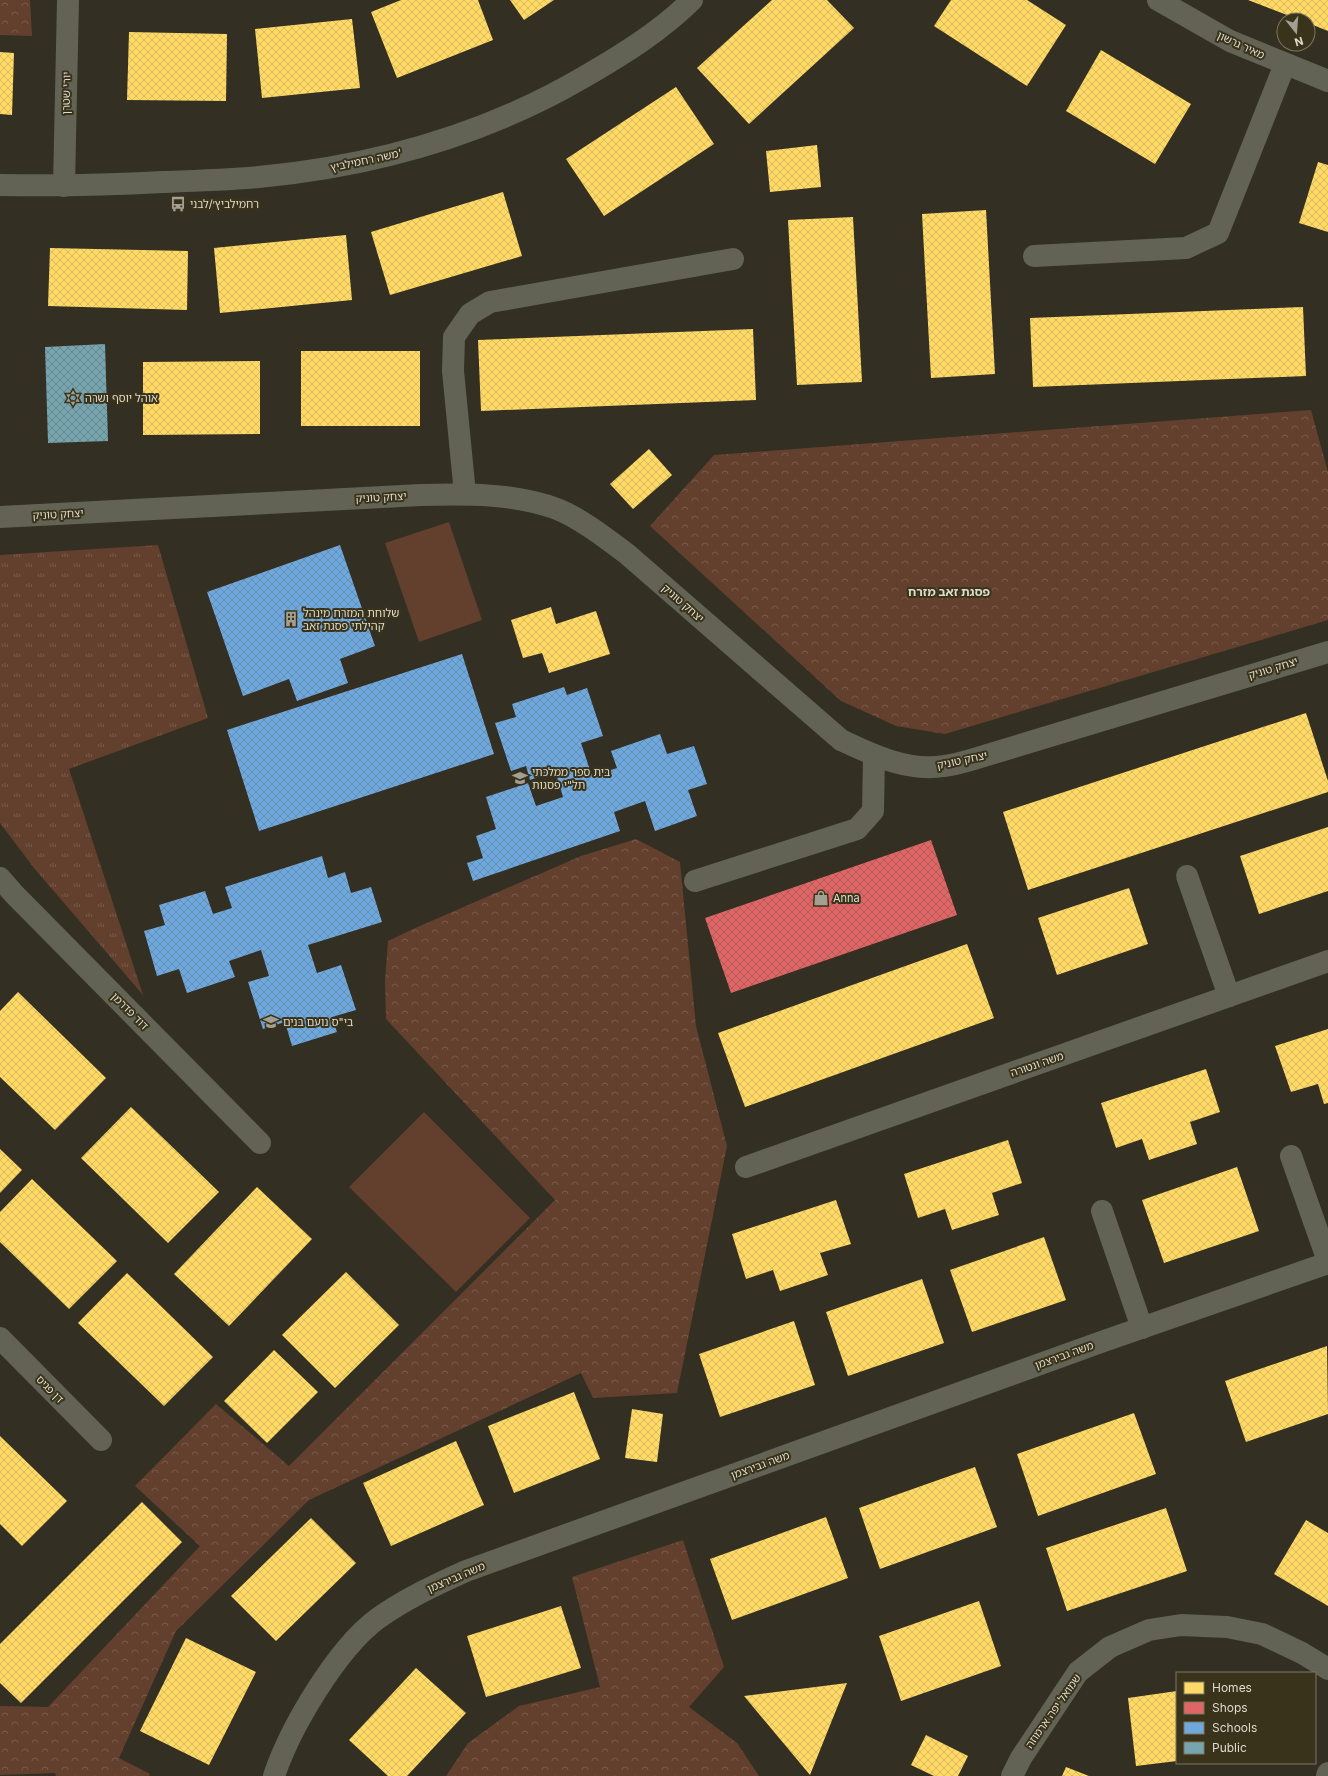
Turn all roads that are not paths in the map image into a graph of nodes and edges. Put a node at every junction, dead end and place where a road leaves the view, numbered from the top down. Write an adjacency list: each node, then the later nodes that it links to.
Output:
1 (68, 0): 7 (street, יורי שטרן)
2 (692, 0): 7 (street, משה רחמילביץ')
3 (1158, 0): 4 (street, מאיר גרשון)
4 (1285, 64): 5 (street, מאיר גרשון); 8 (street)
5 (1328, 81)
6 (0, 185): 7 (street, משה רחמילביץ')
7 (64, 186)
8 (1034, 256)
9 (733, 259): 10 (street)
10 (465, 494): 11 (street, יצחק טוניק); 13 (street, יצחק טוניק)
11 (0, 517)
12 (1328, 652): 13 (street, יצחק טוניק)
13 (874, 756): 16 (street)
14 (1187, 876): 18 (street)
15 (0, 878): 19 (street, דוד פדרמן)
16 (695, 881)
17 (1328, 961): 18 (street, משה ונטורה)
18 (1229, 996): 21 (street, משה ונטורה)
19 (260, 1143)
20 (1291, 1156): 23 (street)
21 (746, 1167)
22 (1102, 1211): 24 (street)
23 (1328, 1262): 24 (street, משה גבירצמן)
24 (1142, 1328): 29 (street, משה גבירצמן)
25 (0, 1338): 26 (street, דן פגיס)
26 (101, 1440)
27 (1328, 1669): 30 (street, שמואל יפה ארמוזה)
28 (1328, 1773): 31 (street)
29 (274, 1776)
30 (1012, 1776)
31 (1327, 1776)

